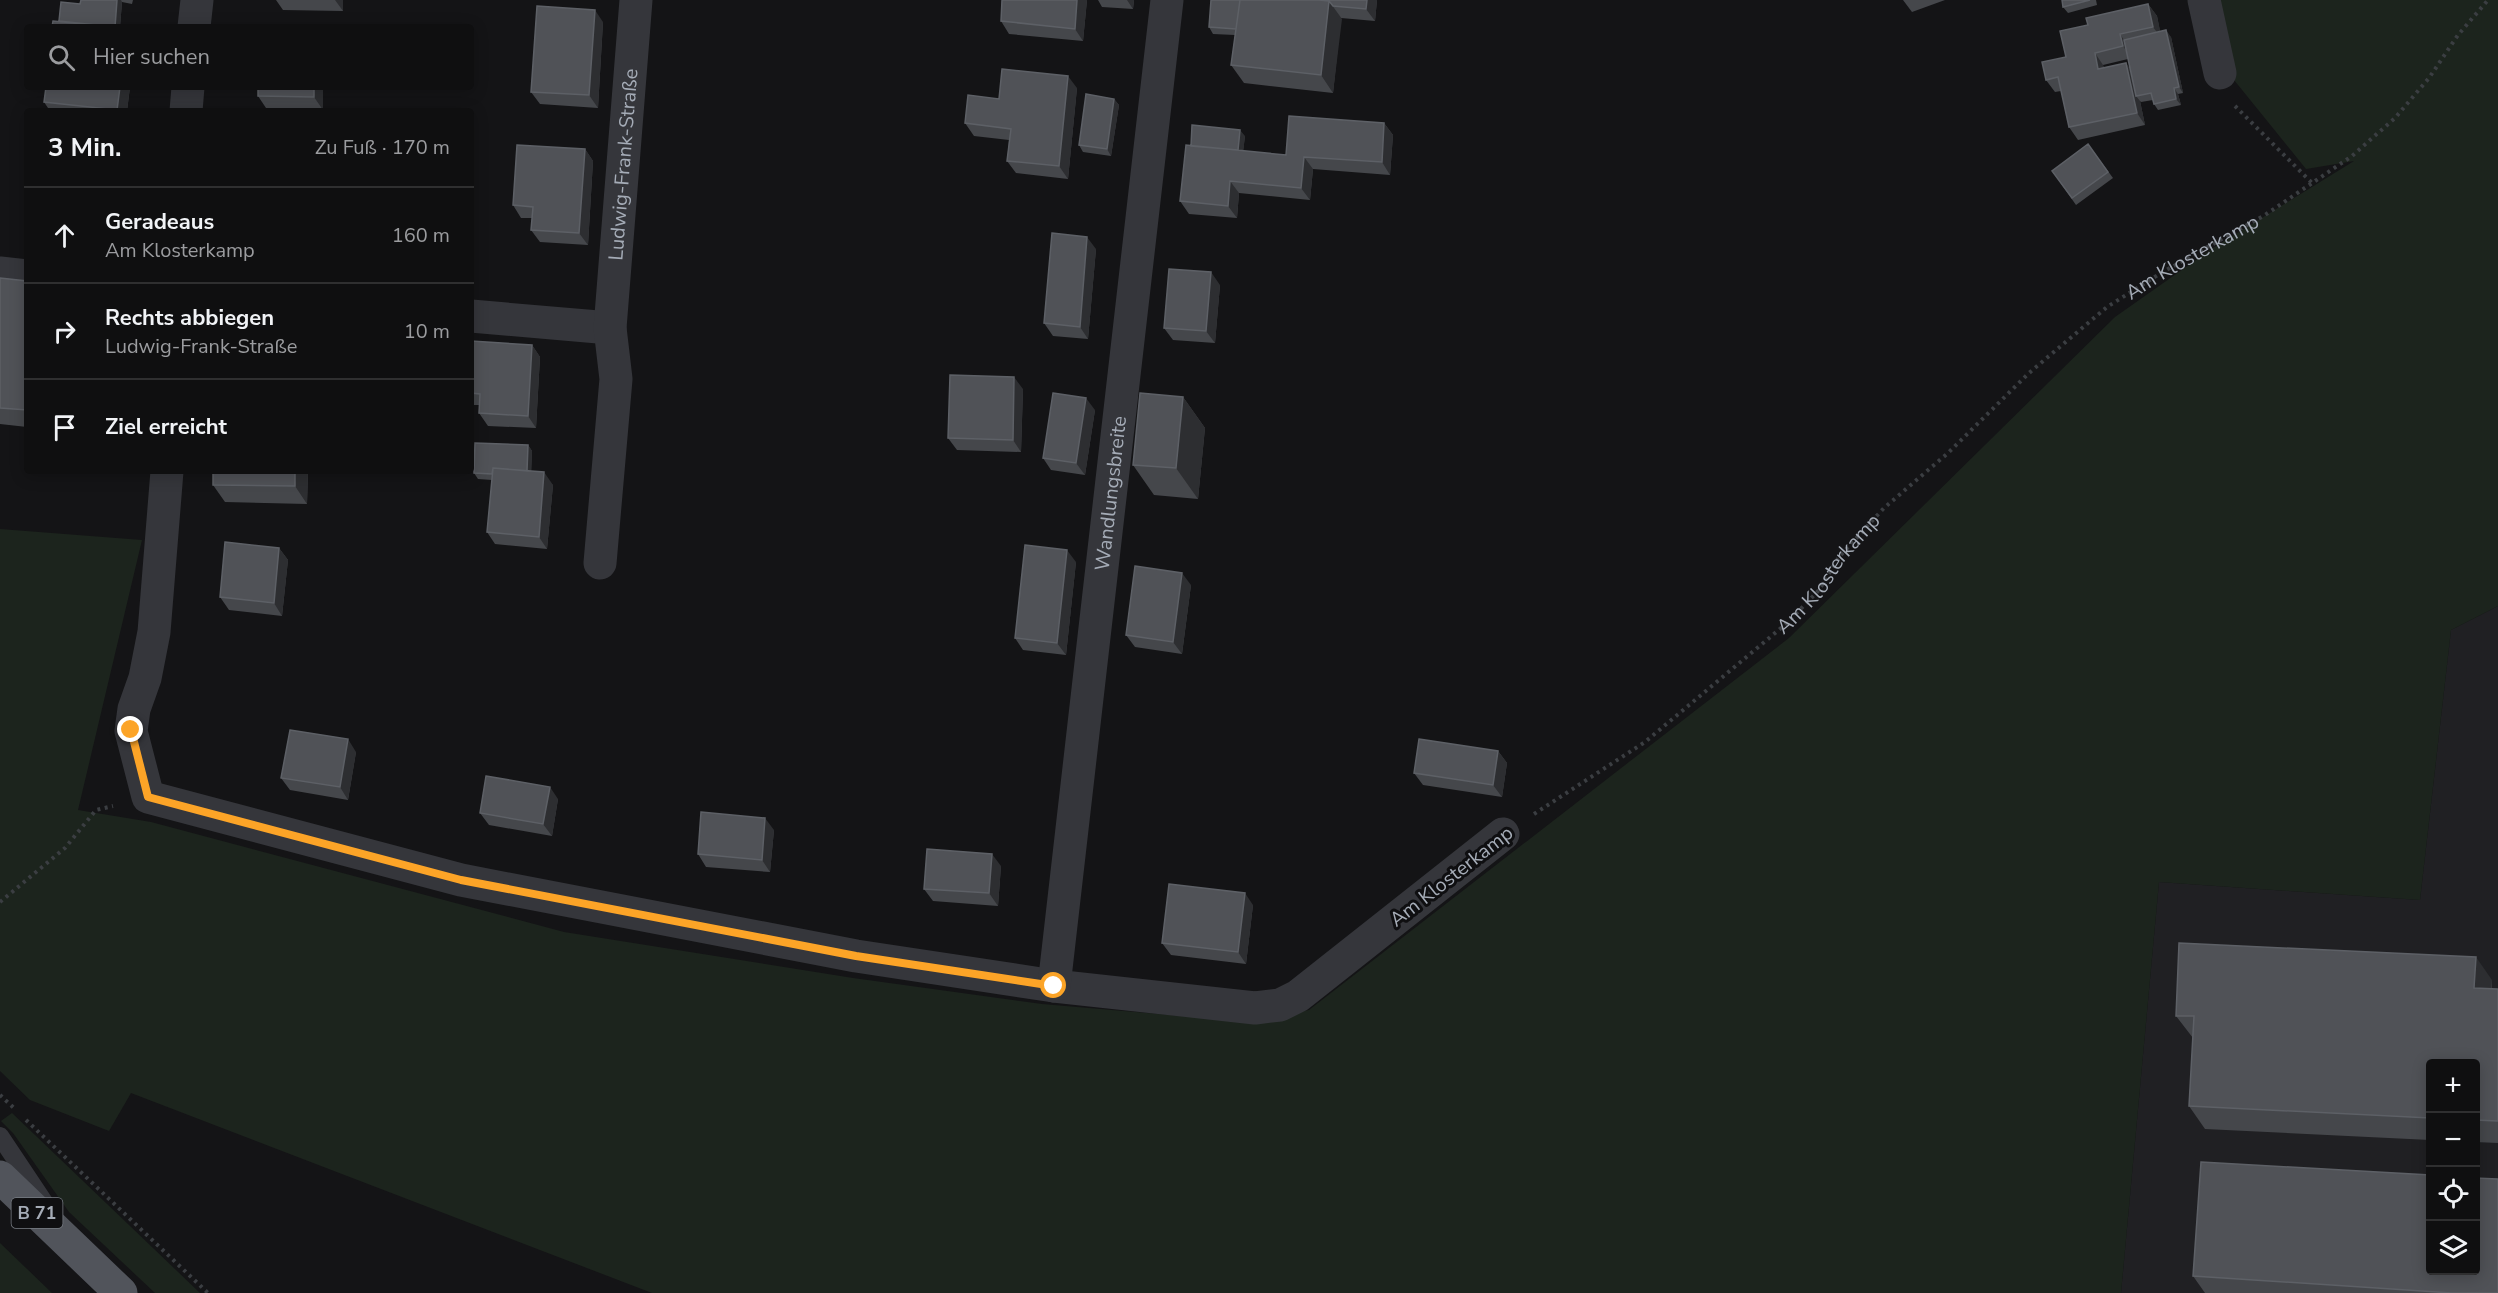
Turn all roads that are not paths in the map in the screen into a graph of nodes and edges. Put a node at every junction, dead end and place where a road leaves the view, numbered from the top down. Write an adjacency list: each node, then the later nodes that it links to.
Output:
1 (197, 0): 5 (street)
2 (636, 0): 12 (street, Ludwig-Frank-Straße)
3 (1167, 0): 16 (street, Wandlungsbreite)
4 (2204, 0): 6 (street)
5 (194, 24)
6 (2220, 73)
7 (188, 90): 8 (street)
8 (186, 108)
9 (0, 273): 10 (street)
10 (24, 276)
11 (474, 316): 12 (street)
12 (610, 328): 14 (street, Ludwig-Frank-Straße)
13 (167, 474): 16 (street, Am Klosterkamp)
14 (600, 562)
15 (1503, 834): 16 (street, Am Klosterkamp)
16 (1054, 986)
17 (0, 1136): 19 (lane)
18 (0, 1177): 19 (main road, B 71)
19 (75, 1249): 20 (main road, B 71)
20 (121, 1293)

